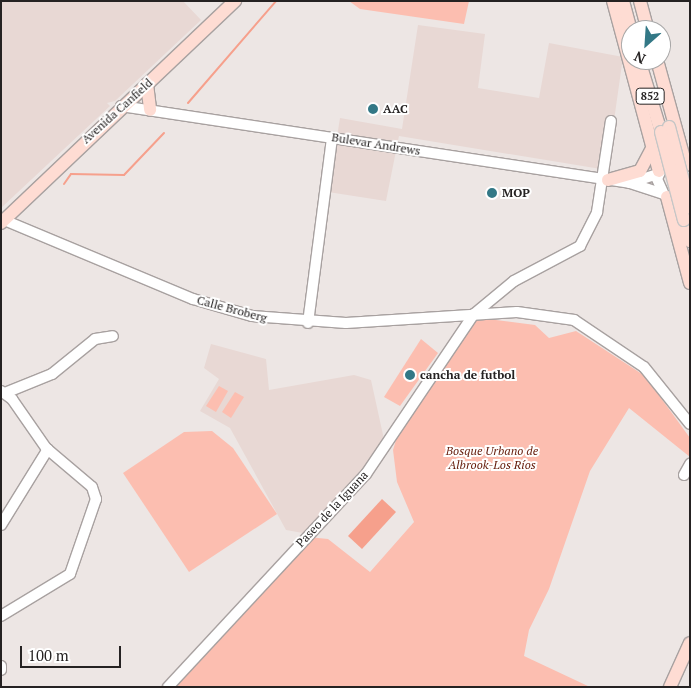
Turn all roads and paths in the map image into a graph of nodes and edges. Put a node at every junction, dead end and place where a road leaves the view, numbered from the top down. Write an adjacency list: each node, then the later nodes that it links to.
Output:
1 (235, 1): 12 (main road, Avenida Canfield)
2 (613, 1): 16 (main road)
3 (623, 1): 6 (main road)
4 (636, 1): 7 (main road)
5 (640, 1): 8 (main road)
6 (628, 20)
7 (641, 20)
8 (645, 20)
9 (642, 70): 16 (main road, 852)
10 (652, 70): 16 (main road, 852)
11 (658, 70): 16 (main road)
12 (147, 84): 13 (main road, Avenida Canfield); 14 (main road)
13 (121, 106): 14 (street, Bulevar Andrews); 26 (main road, Avenida Canfield)
14 (150, 110): 17 (street, Bulevar Andrews)
15 (611, 121): 20 (street, Paseo de la Iguana)
16 (661, 133): 18 (main road); 19 (main road); 20 (main road); 24 (main road, 852, bridge); 25 (main road, 852, bridge)
17 (332, 138): 20 (street, Bulevar Andrews); 30 (street)
18 (688, 166): 19 (street, Bulevar Andrews)
19 (658, 173): 21 (street, Bulevar Andrews); 23 (street)
20 (605, 179): 21 (street, Bulevar Andrews); 29 (street, Paseo de la Iguana)
21 (630, 183): 23 (street, Bulevar Andrews)
22 (690, 192): 23 (street)
23 (664, 195): 25 (main road)
24 (690, 207)
25 (683, 221): 27 (main road); 28 (main road)
26 (3, 222): 30 (street, Calle Broberg)
27 (690, 241)
28 (690, 283)
29 (474, 314): 30 (street, Calle Broberg); 33 (street, Calle Broberg); 42 (street, Paseo de la Iguana)
30 (308, 323)
31 (113, 336): 32 (street)
32 (3, 392): 34 (street)
33 (690, 424)
34 (48, 449): 37 (street); 38 (street)
35 (690, 464): 36 (street)
36 (684, 475)
37 (1, 525)
38 (1, 616)
39 (690, 643): 43 (main road)
40 (1, 666): 41 (street)
41 (1, 670)
42 (168, 687)
43 (670, 687)

